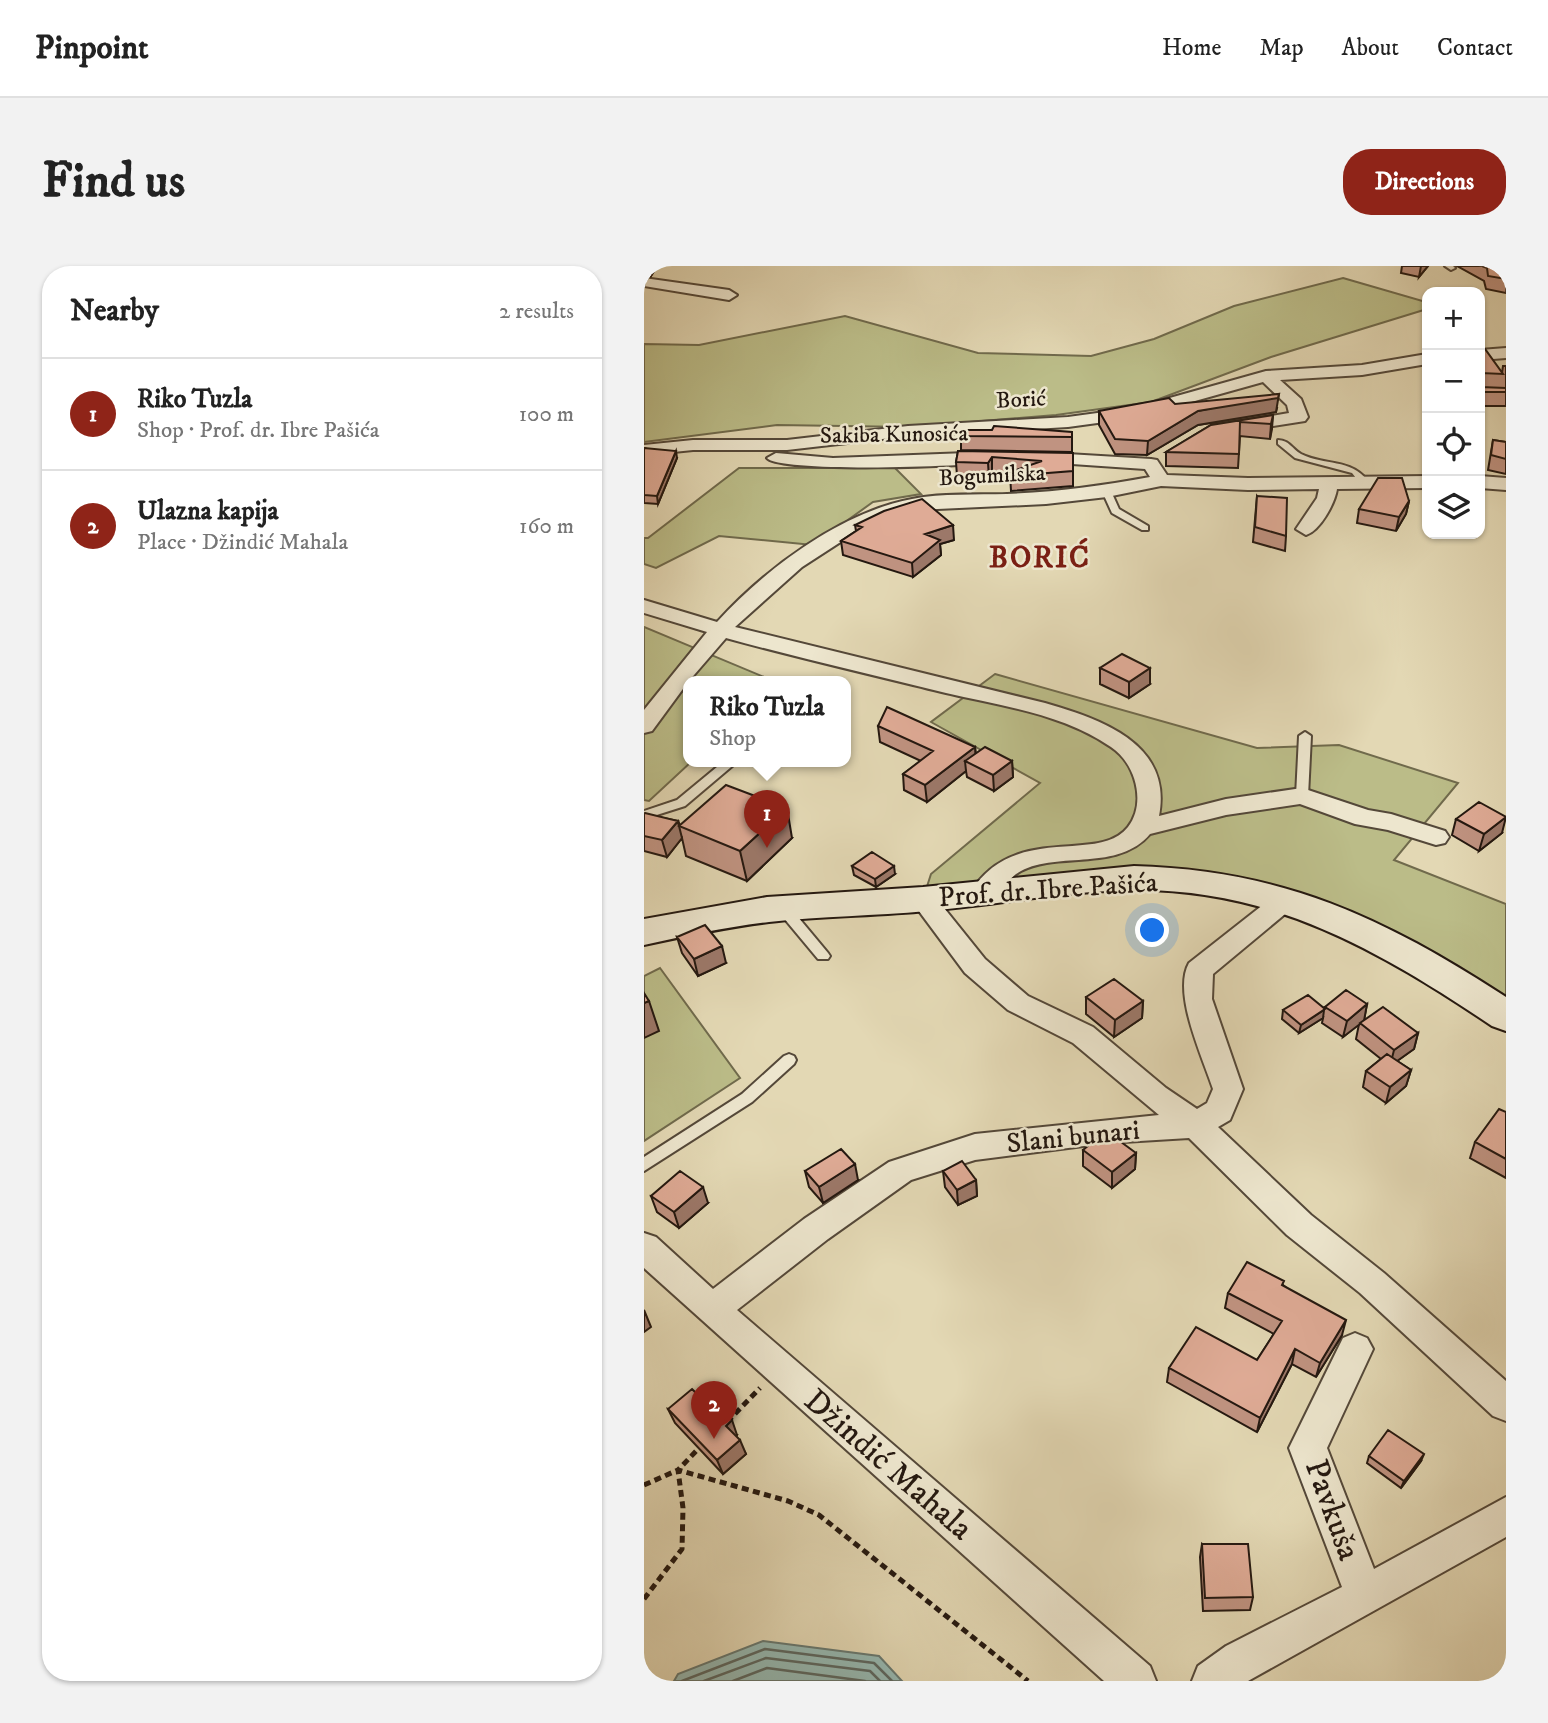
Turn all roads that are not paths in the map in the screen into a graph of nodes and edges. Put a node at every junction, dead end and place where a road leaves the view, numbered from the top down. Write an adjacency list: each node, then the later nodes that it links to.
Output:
1 (644, 282): 2 (street)
2 (729, 295)
3 (1506, 353): 4 (street)
4 (1485, 355)
5 (1422, 360): 6 (street, Borić)
6 (1396, 365): 7 (street); 8 (street, Borić)
7 (1417, 375)
8 (1266, 376): 9 (street); 11 (street, Borić)
9 (1214, 431)
10 (1281, 442): 13 (lane)
11 (653, 450): 12 (street, Sakiba Kunosića)
12 (1158, 467): 16 (street, Bogumilska); 18 (street, Bogumilska)
13 (1363, 481): 14 (street, Bogumilska); 16 (street, Bogumilska)
14 (1422, 482)
15 (1485, 482): 17 (street)
16 (1329, 484): 20 (street)
17 (1506, 484)
18 (1107, 491): 19 (lane); 22 (street, Bogumilska)
19 (1145, 528)
20 (1306, 529)
21 (644, 607): 22 (street)
22 (717, 631): 23 (street, Bogumilska); 28 (street)
23 (644, 726)
24 (1305, 736): 26 (lane)
25 (725, 767): 27 (lane)
26 (1302, 796): 28 (street); 29 (street)
27 (644, 815)
28 (1142, 828): 30 (street)
29 (1436, 837)
30 (983, 892): 31 (street, Prof. dr. Ibre Pašića); 32 (street, Prof. dr. Ibre Pašića)
31 (923, 899): 33 (street, Prof. dr. Ibre Pašića); 38 (street)
32 (1287, 899): 36 (street, Prof. dr. Ibre Pašića); 38 (street)
33 (783, 908): 34 (street, Prof. dr. Ibre Pašića); 35 (lane)
34 (644, 932)
35 (822, 956)
36 (1506, 1016)
37 (789, 1060): 39 (lane)
38 (1196, 1125): 41 (street, Slani bunari); 43 (street)
39 (644, 1165)
40 (644, 1247): 41 (street, Džindić Mahala)
41 (712, 1310): 46 (street, Džindić Mahala)
42 (1355, 1349): 45 (street, Pavkuša)
43 (1506, 1404)
44 (1506, 1516): 45 (street, Pavkuša)
45 (1365, 1596): 47 (street, Pavkuša)
46 (1135, 1681)
47 (1213, 1681)

